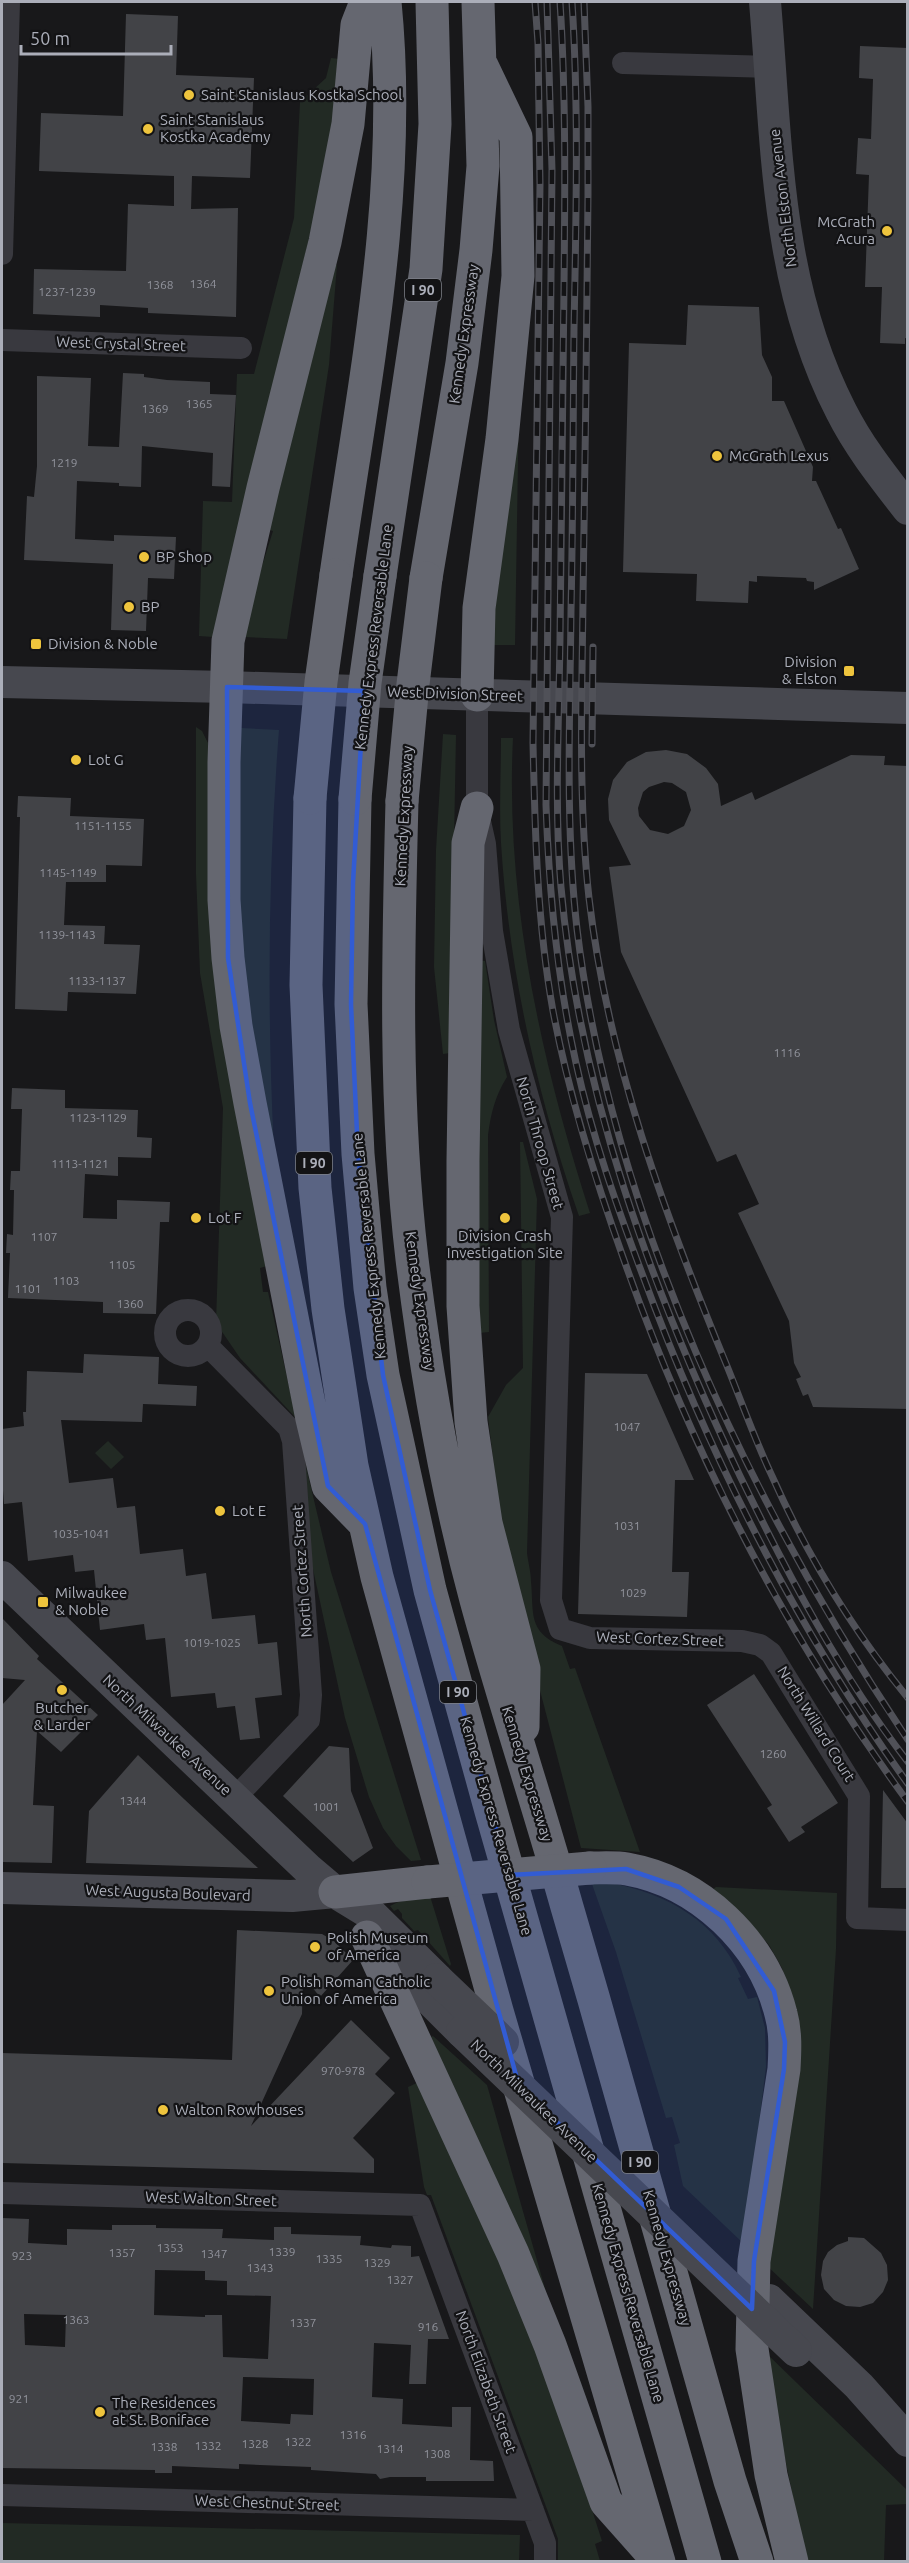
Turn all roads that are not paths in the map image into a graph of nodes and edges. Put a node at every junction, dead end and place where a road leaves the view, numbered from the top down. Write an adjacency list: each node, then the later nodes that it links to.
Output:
1 (9, 2): 10 (street)
2 (366, 2): 16 (highway)
3 (386, 2): 21 (highway, I 90, bridge)
4 (432, 2): 38 (highway, Kennedy Express Reversable Lane / I 90, bridge)
5 (478, 2): 8 (highway, Kennedy Expressway / I 90)
6 (765, 2): 9 (main road, North Elston Avenue)
7 (623, 63): 9 (street)
8 (482, 66): 17 (highway); 25 (highway, Kennedy Expressway / I 90, bridge)
9 (770, 67): 14 (main road, North Elston Avenue)
10 (4, 84): 11 (street)
11 (2, 254)
12 (2, 340): 13 (street, West Crystal Street)
13 (241, 348)
14 (908, 509)
15 (2, 682): 16 (main road, West Division Street)
16 (227, 687): 17 (main road, West Division Street); 21 (highway)
17 (477, 695): 18 (main road, West Division Street); 19 (street, North Throop Street)
18 (908, 708)
19 (477, 808): 23 (street, North Throop Street); 25 (highway)
20 (208, 1346): 26 (street, North Cortez Street)
21 (365, 1524): 37 (highway, I 90)
22 (2, 1577): 26 (main road, North Milwaukee Avenue)
23 (560, 1629): 24 (street, West Cortez Street)
24 (760, 1645): 29 (street, North Willard Court)
25 (522, 1762): 39 (highway, Kennedy Expressway / I 90)
26 (234, 1799): 28 (main road, North Milwaukee Avenue)
27 (2, 1888): 28 (main road, West Augusta Boulevard)
28 (335, 1892): 30 (main road, North Milwaukee Avenue); 33 (main road, North Milwaukee Avenue, bridge); 40 (highway, bridge)
29 (908, 1920)
30 (367, 1937): 33 (main road, North Milwaukee Avenue, bridge); 37 (highway)
31 (2, 2193): 32 (street, West Walton Street)
32 (420, 2205): 35 (street, North Elizabeth Street)
33 (908, 2442)
34 (2, 2495): 35 (street, West Chestnut Street)
35 (533, 2510): 36 (street, North Elizabeth Street)
36 (545, 2562)
37 (659, 2562)
38 (705, 2562)
39 (757, 2562)
40 (792, 2562)

